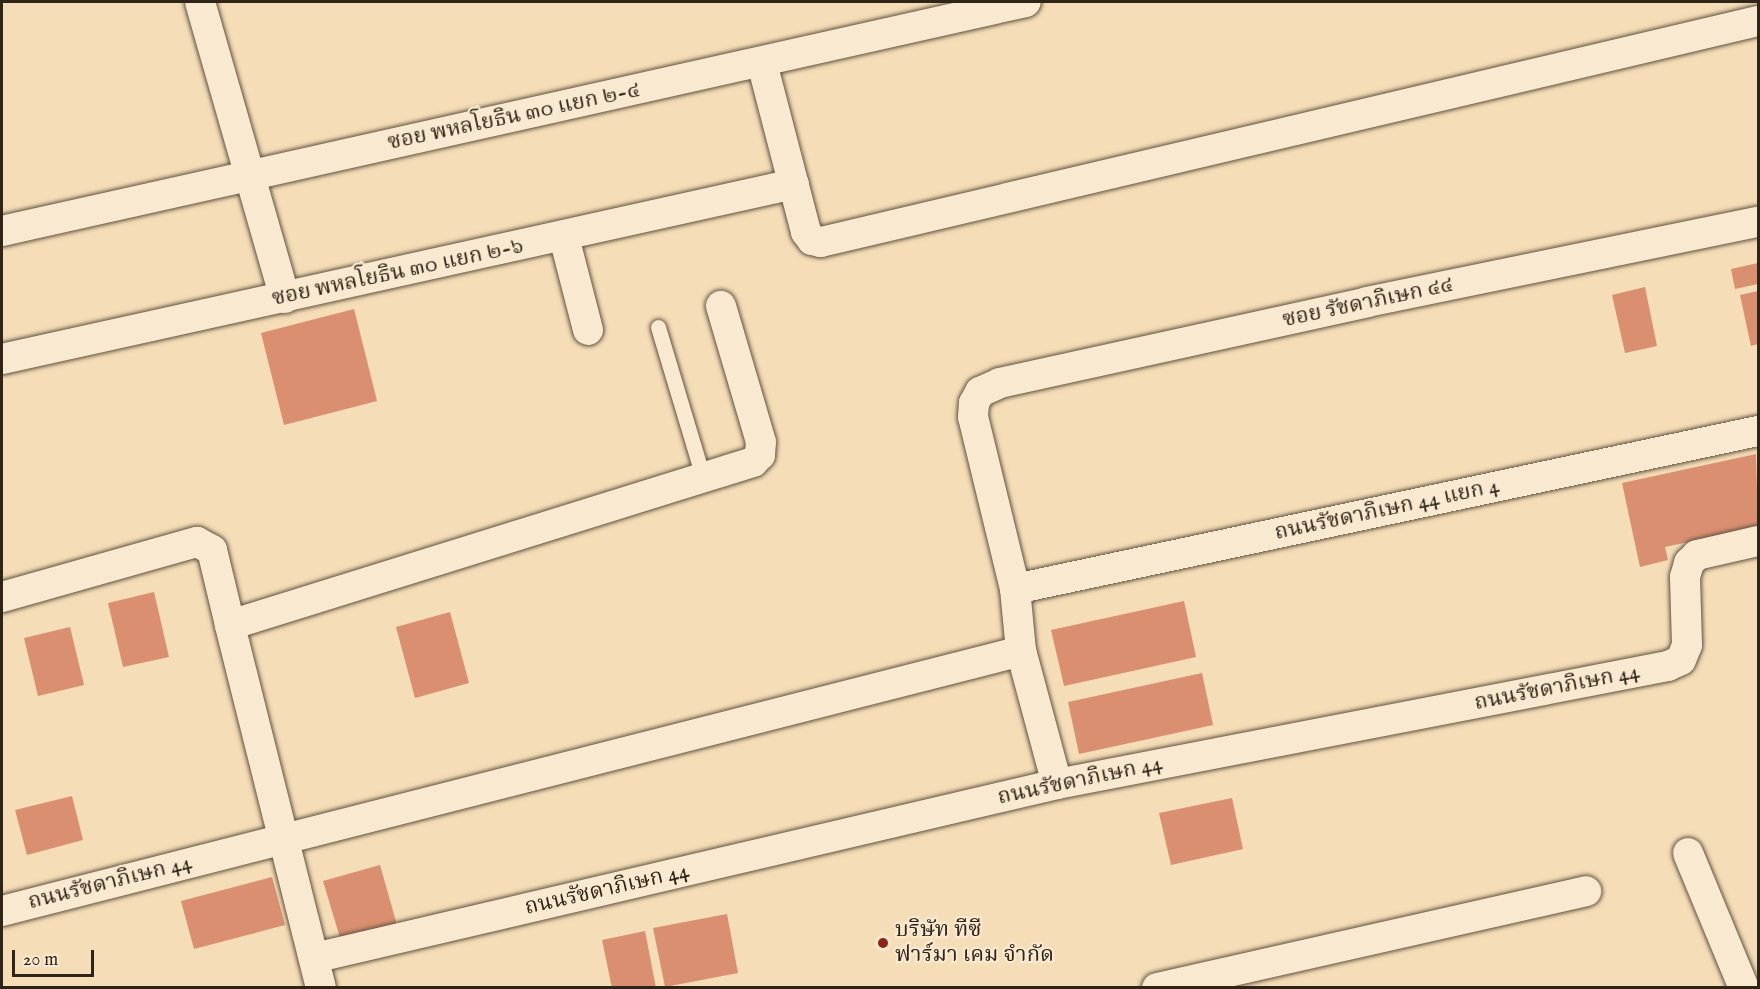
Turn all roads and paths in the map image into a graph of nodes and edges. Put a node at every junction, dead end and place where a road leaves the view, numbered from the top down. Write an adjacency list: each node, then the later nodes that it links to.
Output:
1 (200, 2): 5 (street)
2 (1026, 2): 4 (street, ซอย พหลโยธิน ๓๐ แยก ๒-๔)
3 (1758, 21): 6 (street)
4 (762, 63): 5 (street, ซอย พหลโยธิน ๓๐ แยก ๒-๔); 6 (street)
5 (251, 175): 8 (street, ซอย พหลโยธิน ๓๐ แยก ๒-๔); 10 (street)
6 (794, 184): 9 (street, ซอย พหลโยธิน ๓๐ แยก ๒-๖)
7 (1758, 222): 18 (street, ซอย รัชดาภิเษก ๔๔)
8 (2, 231)
9 (564, 237): 10 (street, ซอย พหลโยธิน ๓๐ แยก ๒-๖); 13 (street)
10 (285, 298): 14 (street, ซอย พหลโยธิน ๓๐ แยก ๒-๖)
11 (720, 306): 16 (street)
12 (658, 327): 16 (lane)
13 (588, 330)
14 (2, 359)
15 (1758, 431): 18 (street, ถนนรัชดาภิเษก 44 แยก 4)
16 (703, 477): 20 (street)
17 (1758, 541): 22 (street, ถนนรัชดาภิเษก 44)
18 (1015, 589): 21 (street)
19 (2, 597): 20 (street)
20 (230, 625): 23 (street)
21 (1021, 651): 22 (street); 23 (street, ถนนรัชดาภิเษก 44)
22 (1057, 784): 27 (street, ถนนรัชดาภิเษก 44)
23 (286, 839): 26 (street, ถนนรัชดาภิเษก 44); 27 (street)
24 (1688, 853): 30 (street)
25 (1586, 891): 29 (street)
26 (2, 911)
27 (314, 958): 28 (street)
28 (321, 987)
29 (1157, 987)
30 (1744, 987)

